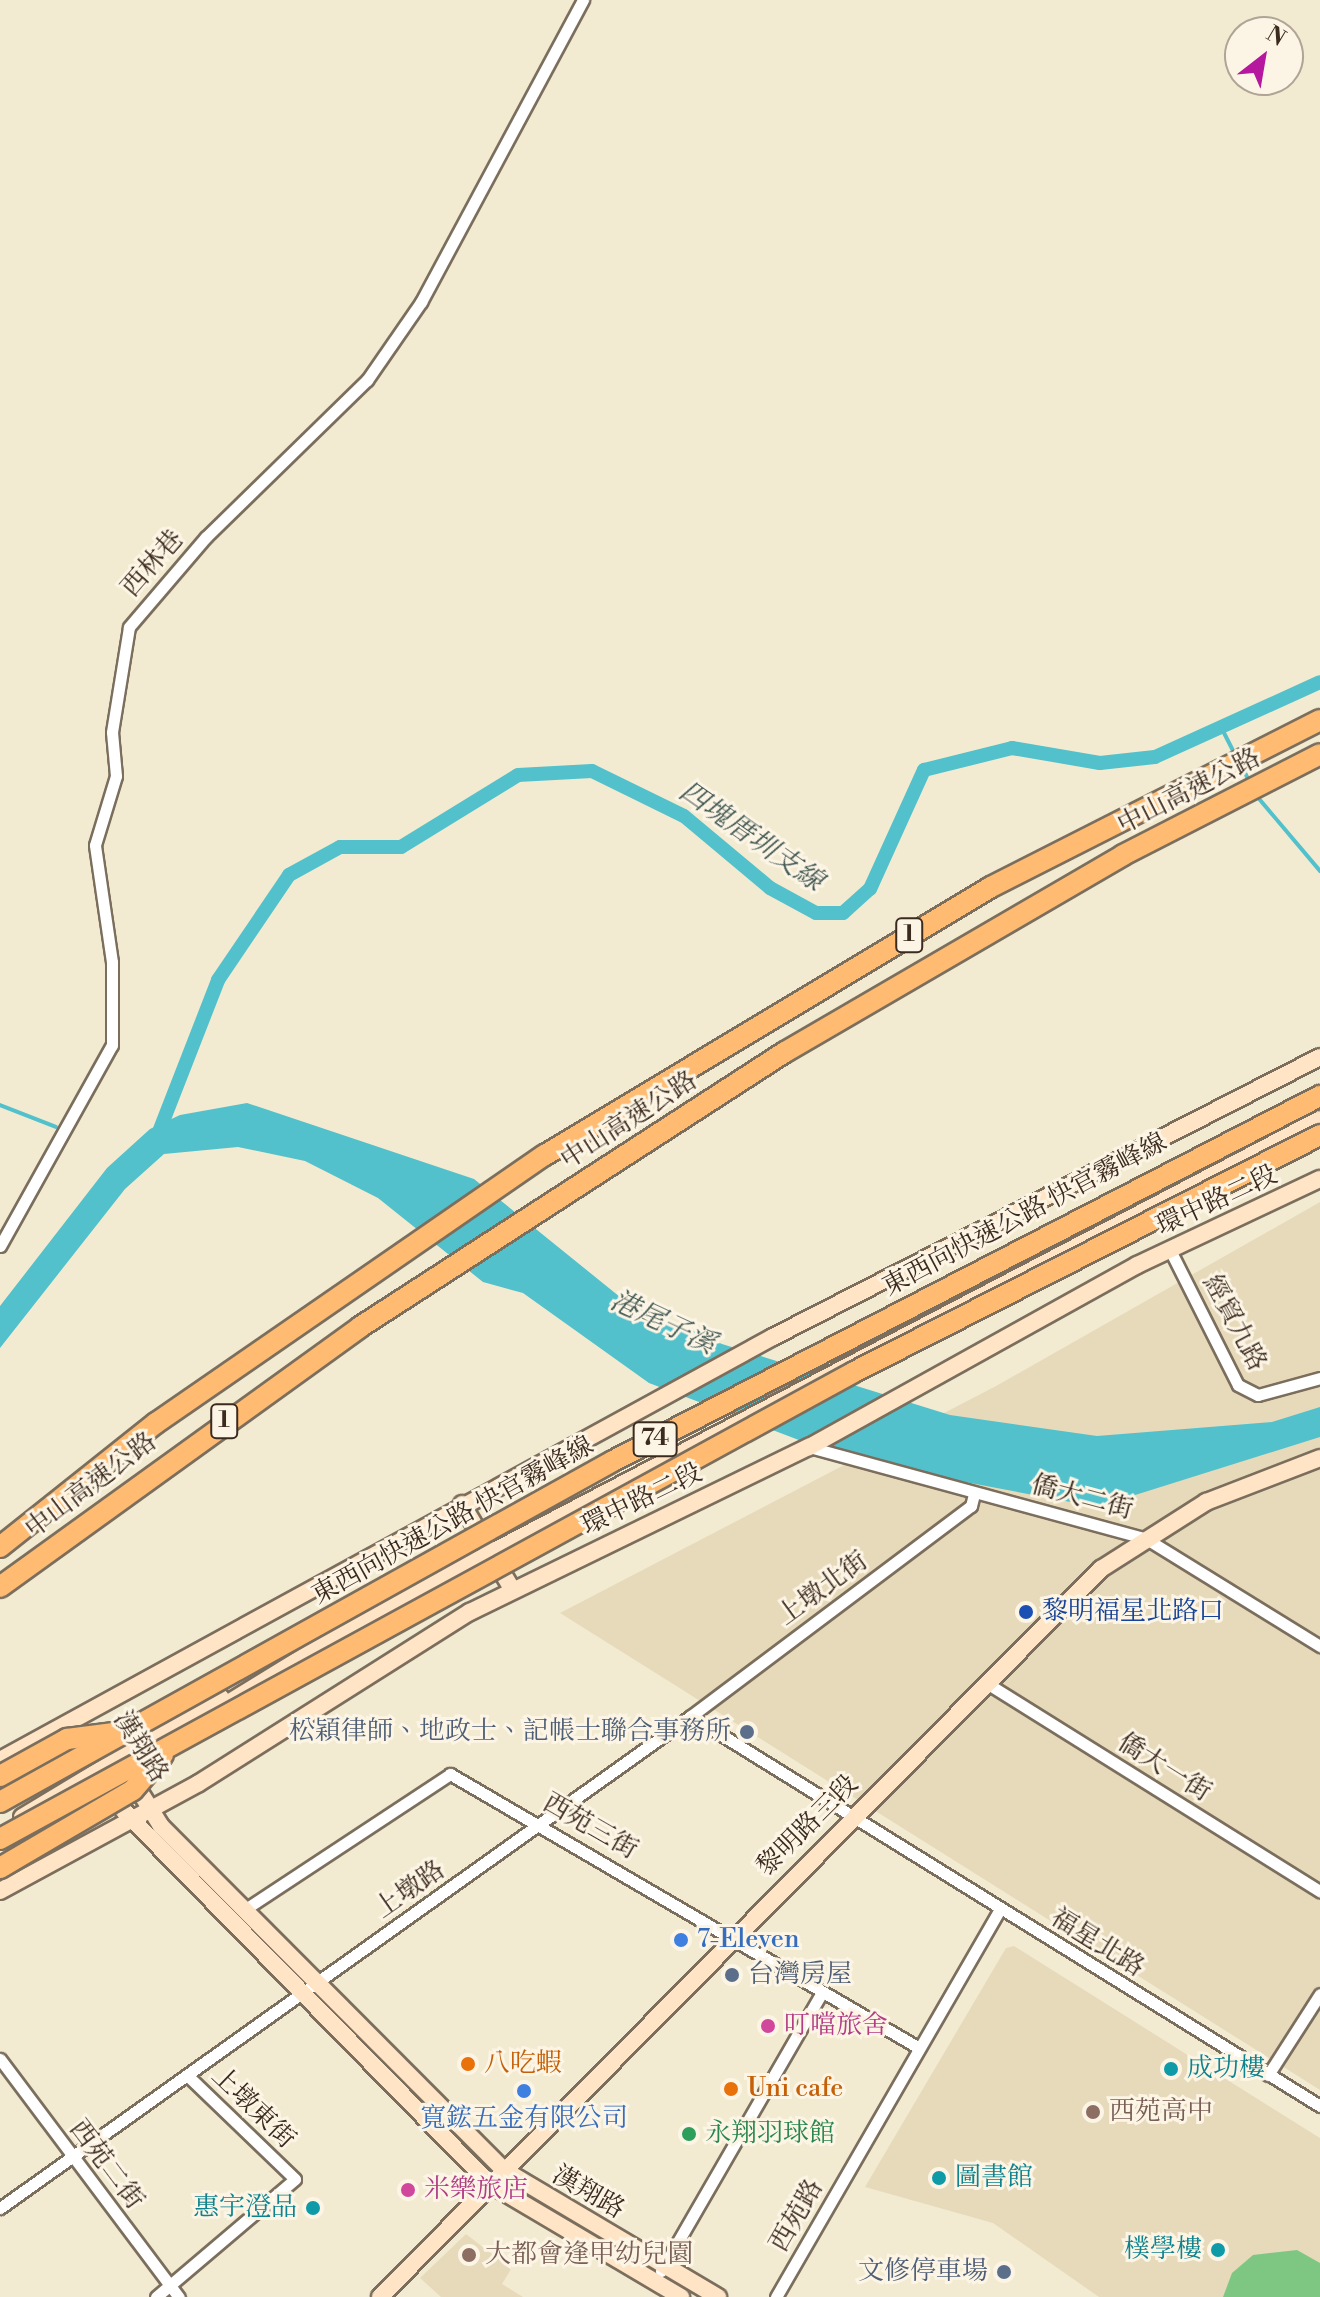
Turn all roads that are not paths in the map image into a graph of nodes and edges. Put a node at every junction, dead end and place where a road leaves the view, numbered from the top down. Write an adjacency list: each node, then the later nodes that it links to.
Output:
1 (583, 0): 10 (street, 西林巷)
2 (1320, 720): 18 (highway, 中山高速公路 / 1)
3 (1320, 754): 20 (highway, 中山高速公路 / 1)
4 (1320, 1057): 16 (street)
5 (1320, 1096): 26 (highway, 東西向快速公路 快官霧峰線 / 74, bridge)
6 (1320, 1111): 19 (street, 環中路二段)
7 (1320, 1119): 19 (street, 環中路二段)
8 (1320, 1135): 27 (highway, 74, bridge)
9 (1320, 1179): 11 (street, 環中路二段)
10 (0, 1246)
11 (1170, 1250): 12 (street, 經貿九路); 13 (street, 環中路二段)
12 (1320, 1378)
13 (809, 1447): 15 (street, 僑大二街); 21 (street, 環中路二段)
14 (1320, 1458): 17 (street, 黎明路三段)
15 (974, 1494): 17 (street, 僑大二街); 25 (street, 上墩北街)
16 (462, 1504): 19 (street); 24 (street)
17 (1145, 1538): 22 (street, 僑大二街); 23 (street, 黎明路三段)
18 (0, 1547)
19 (489, 1547): 21 (street); 29 (street, 環中路二段)
20 (0, 1587)
21 (512, 1589): 33 (street, 環中路二段)
22 (1320, 1646)
23 (985, 1682): 34 (street, 黎明路三段); 41 (street, 僑大一街)
24 (87, 1712): 28 (street); 29 (street, 漢翔路); 30 (street, 漢翔路)
25 (691, 1716): 34 (street); 36 (street, 上墩路)
26 (126, 1732): 31 (highway, bridge); 32 (highway, 東西向快速公路 快官霧峰線 / 74, bridge)
27 (167, 1751): 38 (highway, 74, bridge); 39 (highway, bridge)
28 (0, 1760)
29 (122, 1761): 30 (street, 環中路二段); 33 (street, 漢翔路)
30 (106, 1770): 35 (street, 漢翔路); 37 (street, 環中路二段); 38 (street, 環中路二段)
31 (0, 1776)
32 (0, 1802)
33 (149, 1808): 35 (street, 環中路二段); 43 (street, 漢翔路)
34 (851, 1817): 42 (street, 福星北路); 44 (street, 黎明路三段)
35 (128, 1819): 40 (street, 環中路二段); 47 (street, 漢翔路)
36 (540, 1824): 43 (street, 西苑三街); 44 (street, 西苑三街); 45 (street, 上墩路)
37 (0, 1829)
38 (0, 1838)
39 (0, 1868)
40 (0, 1891)
41 (1320, 1891)
42 (1000, 1909): 49 (street, 西苑路); 52 (street, 福星北路)
43 (244, 1910): 45 (street, 漢翔路)
44 (733, 1937): 46 (street, 西苑三街); 55 (street, 黎明路三段)
45 (317, 1982): 47 (street, 上墩路); 55 (street, 漢翔路)
46 (822, 1992): 49 (street, 西苑三街); 58 (street)
47 (300, 1994): 51 (street, 上墩路); 56 (street, 漢翔路)
48 (1320, 1994): 52 (street)
49 (919, 2048): 66 (street, 西苑路)
50 (0, 2059): 54 (street, 西苑二街)
51 (187, 2075): 54 (street, 上墩路); 60 (street, 上墩東街)
52 (1268, 2075): 53 (street, 福星北路)
53 (1320, 2106)
54 (71, 2157): 57 (street, 上墩路); 60 (street, 西苑二街)
55 (504, 2170): 56 (street, 黎明路三段); 58 (street, 漢翔路)
56 (490, 2184): 59 (street, 漢翔路); 63 (street, 黎明路三段)
57 (0, 2208)
58 (664, 2265): 59 (street); 65 (street, 漢翔路)
59 (654, 2281): 64 (street, 漢翔路)
60 (171, 2286): 61 (street, 上墩東街); 62 (street, 西苑二街)
61 (156, 2297)
62 (179, 2297)
63 (380, 2297)
64 (681, 2297)
65 (718, 2297)
66 (776, 2297)

